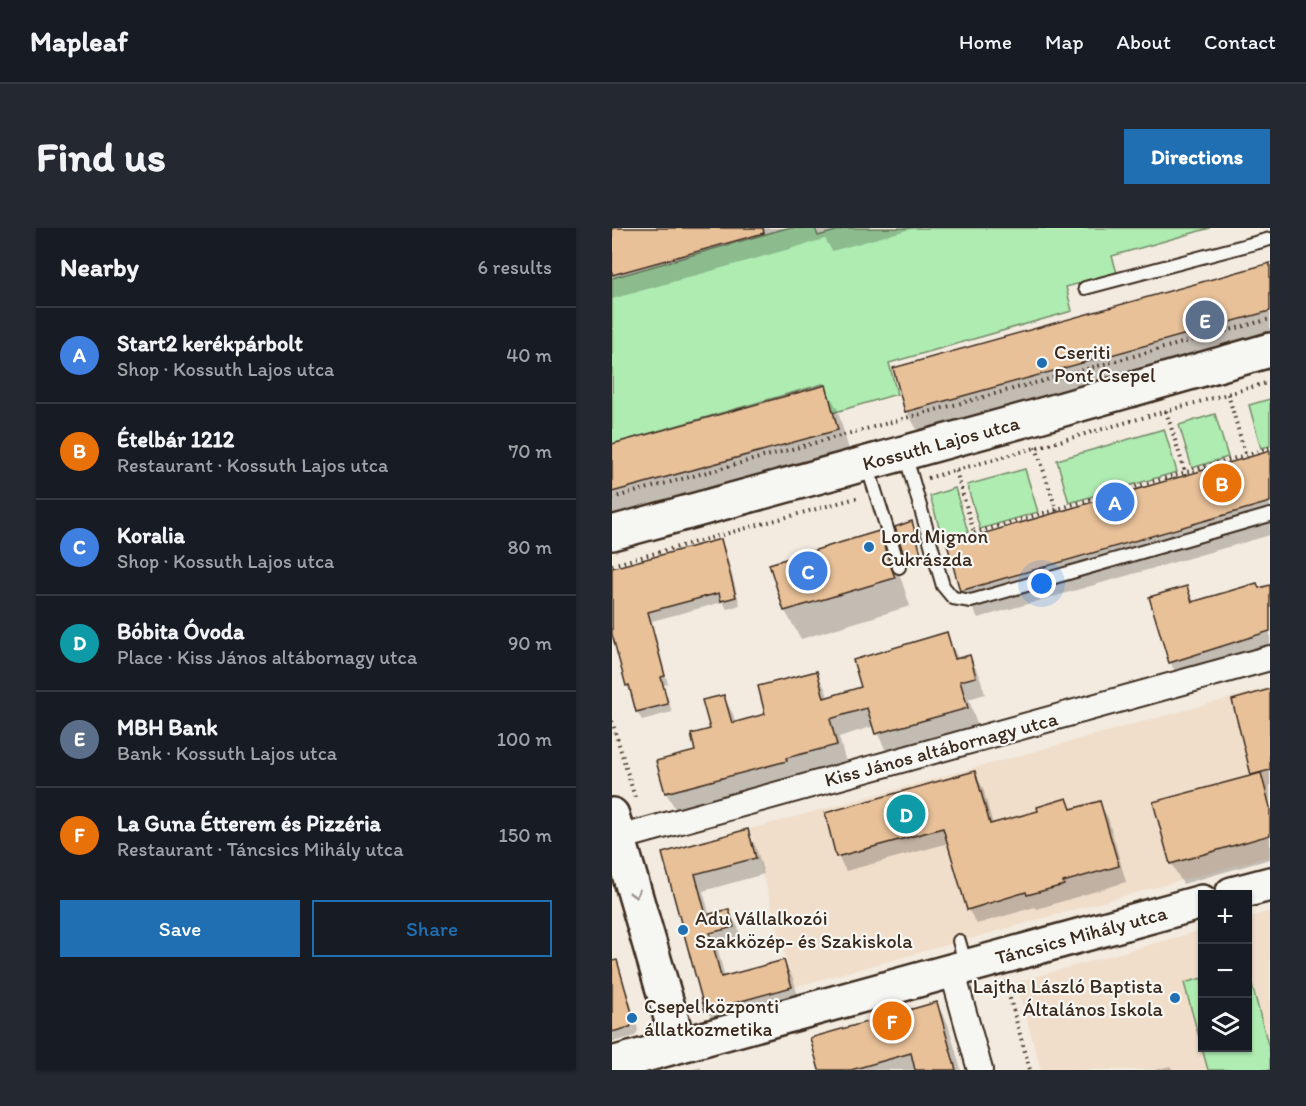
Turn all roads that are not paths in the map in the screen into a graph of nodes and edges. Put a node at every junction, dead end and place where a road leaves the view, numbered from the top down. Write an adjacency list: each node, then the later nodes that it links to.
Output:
1 (1270, 239): 2 (lane)
2 (1085, 288)
3 (1270, 350): 4 (street, Kossuth Lajos utca)
4 (909, 468): 5 (street, Kossuth Lajos utca); 6 (lane)
5 (871, 478): 7 (street, Kossuth Lajos utca); 8 (lane)
6 (1270, 515)
7 (612, 533)
8 (899, 567)
9 (1270, 658): 10 (street, Kiss János altábornagy utca)
10 (620, 823): 15 (street, one-way to 15)
11 (1270, 884): 12 (street)
12 (1247, 890)
13 (1198, 903): 14 (street, Táncsics Mihály utca)
14 (959, 959): 15 (street, Táncsics Mihály utca); 17 (street)
15 (679, 1045): 16 (street, Táncsics Mihály utca)
16 (612, 1064)
17 (980, 1070)

